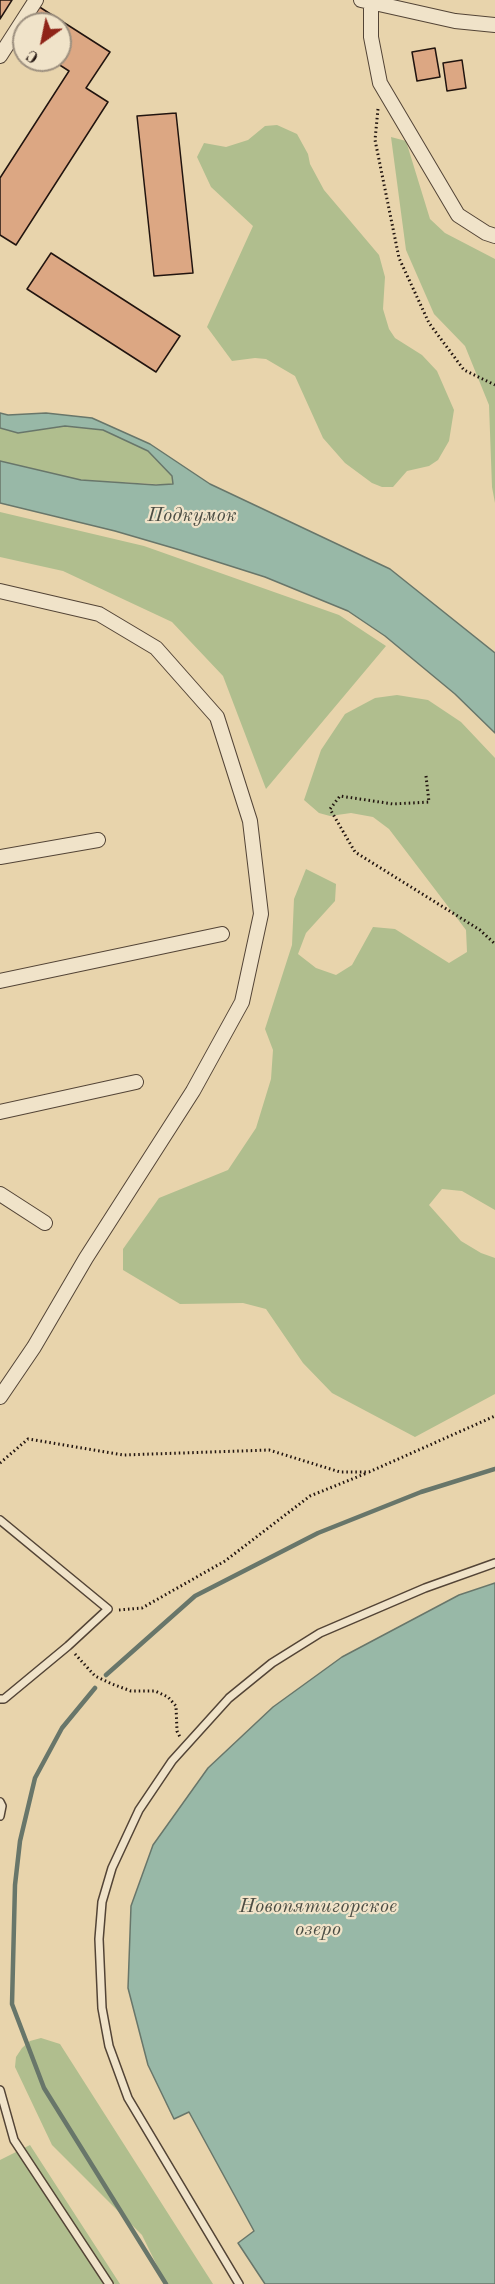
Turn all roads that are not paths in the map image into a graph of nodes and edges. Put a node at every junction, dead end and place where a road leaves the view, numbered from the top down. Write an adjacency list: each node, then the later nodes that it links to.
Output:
1 (36, 0): 4 (street)
2 (366, 1): 3 (street); 5 (street)
3 (495, 25)
4 (0, 56)
5 (495, 236)
6 (0, 591): 15 (street)
7 (98, 840): 8 (street)
8 (0, 858)
9 (222, 934): 10 (street)
10 (0, 981)
11 (136, 1082): 12 (street)
12 (0, 1112)
13 (0, 1194): 14 (street)
14 (45, 1223)
15 (0, 1397)
16 (0, 1520): 18 (lane)
17 (495, 1563): 23 (lane)
18 (0, 1699)
19 (0, 1802): 20 (lane)
20 (0, 1816)
21 (0, 2090): 22 (lane)
22 (109, 2284)
23 (239, 2284)

